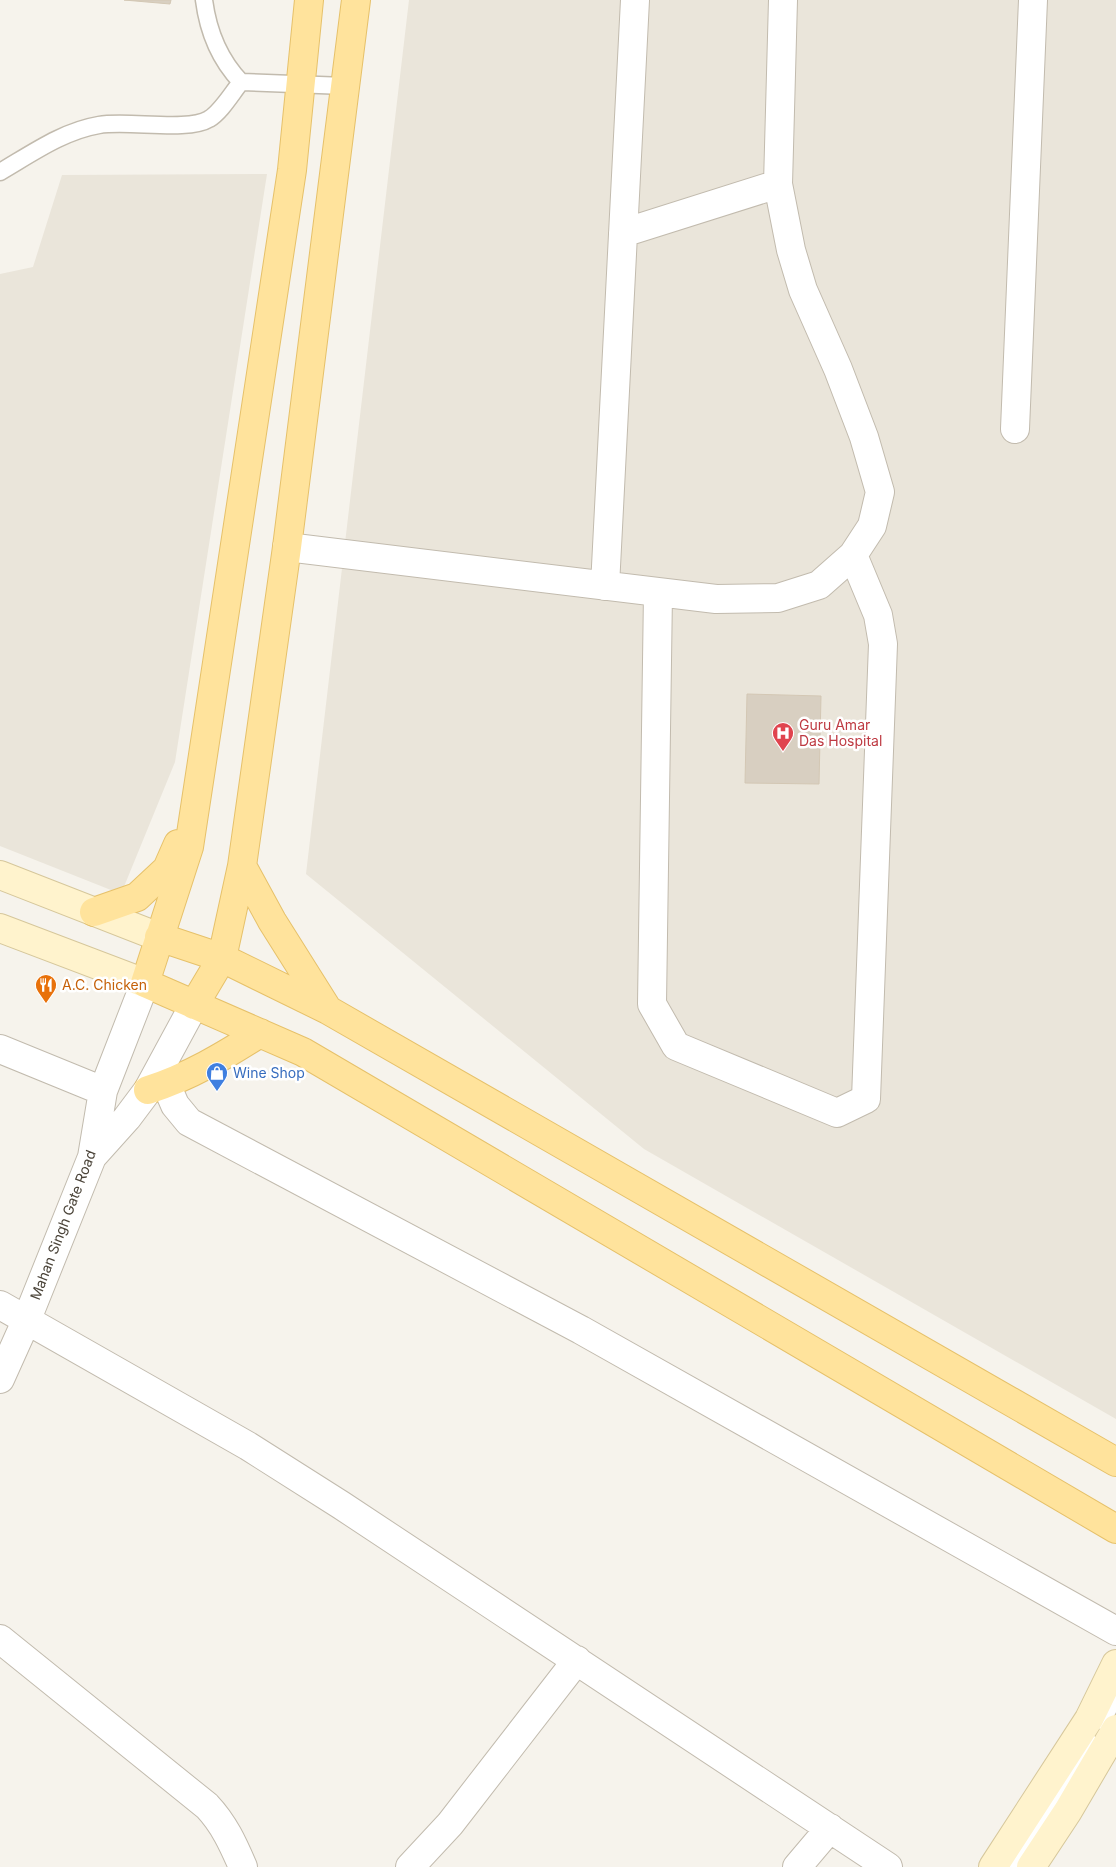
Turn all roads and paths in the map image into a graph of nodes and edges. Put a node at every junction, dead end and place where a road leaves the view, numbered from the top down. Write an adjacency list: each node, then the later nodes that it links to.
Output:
1 (204, 0): 7 (lane)
2 (310, 0): 8 (main road)
3 (356, 0): 9 (main road)
4 (635, 0): 12 (street)
5 (784, 0): 11 (street)
6 (1033, 0): 13 (street)
7 (241, 82): 8 (lane); 10 (lane)
8 (303, 84): 9 (lane); 18 (main road)
9 (345, 86): 14 (main road)
10 (0, 172)
11 (778, 184): 12 (street); 15 (street)
12 (623, 232): 16 (street)
13 (1015, 429)
14 (287, 547): 16 (street); 19 (main road)
15 (853, 555): 17 (street); 17 (street)
16 (605, 586): 17 (street)
17 (658, 593)
18 (195, 804): 21 (main road); 23 (main road)
19 (242, 866): 24 (main road); 27 (main road)
20 (0, 875): 21 (street)
21 (94, 912): 23 (street)
22 (0, 928): 25 (street)
23 (159, 937): 24 (main road); 25 (main road)
24 (222, 958): 26 (main road); 27 (main road)
25 (145, 983): 26 (main road); 31 (street, Mahan Singh Gate Road)
26 (194, 1005): 28 (main road); 30 (street)
27 (328, 1010): 36 (main road)
28 (260, 1033): 30 (main road); 37 (main road)
29 (0, 1048): 31 (street)
30 (157, 1087): 32 (street); 38 (street)
31 (103, 1091): 32 (street, Mahan Singh Gate Road)
32 (92, 1158): 34 (street, Mahan Singh Gate Road)
33 (0, 1304): 34 (street)
34 (28, 1319): 35 (street, Mahan Singh Gate Road); 40 (street)
35 (0, 1379)
36 (1116, 1462)
37 (1116, 1529)
38 (1116, 1631)
39 (0, 1639): 45 (street)
40 (577, 1660): 44 (street); 46 (street)
41 (1116, 1664): 49 (street)
42 (1116, 1696): 50 (lane)
43 (1116, 1729): 51 (street)
44 (830, 1828): 47 (street); 48 (street)
45 (243, 1867)
46 (410, 1867)
47 (797, 1867)
48 (888, 1867)
49 (993, 1867)
50 (1015, 1867)
51 (1031, 1867)

